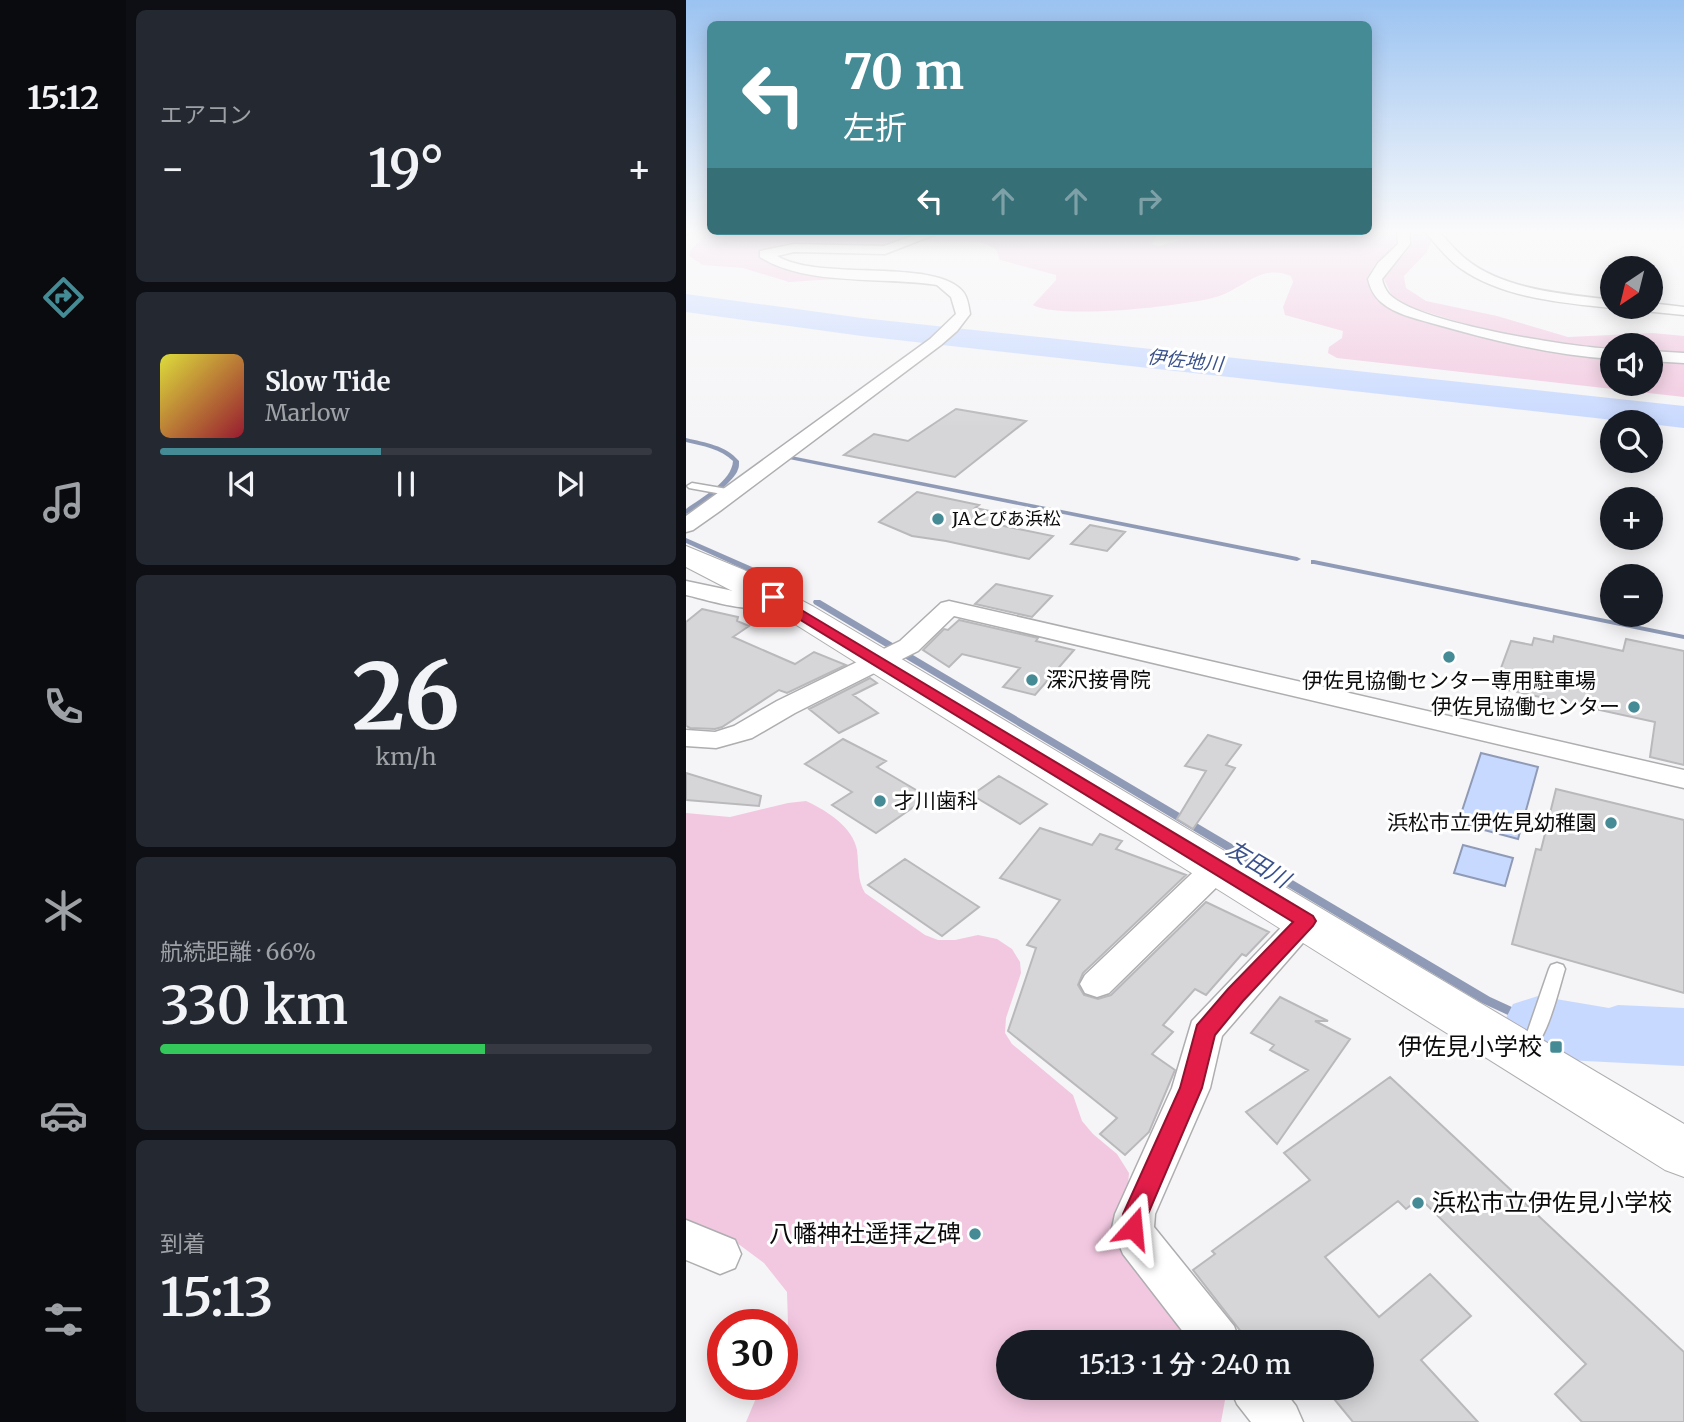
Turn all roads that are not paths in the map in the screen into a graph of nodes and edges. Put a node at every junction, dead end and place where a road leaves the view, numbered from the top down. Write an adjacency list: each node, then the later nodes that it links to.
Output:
1 (956, 295): 11 (street)
2 (1384, 295): 7 (street)
3 (1559, 295): 4 (street)
4 (1600, 302)
5 (1663, 309): 6 (street)
6 (1684, 311)
7 (1600, 353)
8 (1663, 357): 9 (street)
9 (1684, 358)
10 (692, 486): 11 (lane)
11 (728, 492): 12 (street)
12 (686, 526)
13 (686, 555): 15 (street)
14 (686, 588): 15 (street)
15 (773, 597): 16 (street)
16 (893, 654): 17 (street); 18 (street); 19 (street)
17 (686, 738)
18 (1684, 779)
19 (1218, 867): 20 (street); 22 (street)
20 (1306, 921): 24 (street); 26 (street)
21 (1557, 969): 23 (lane)
22 (1097, 984)
23 (1542, 1011): 24 (lane)
24 (1527, 1044): 25 (street)
25 (1684, 1153)
26 (1209, 1330)
27 (1263, 1400): 28 (street)
28 (1280, 1422)

